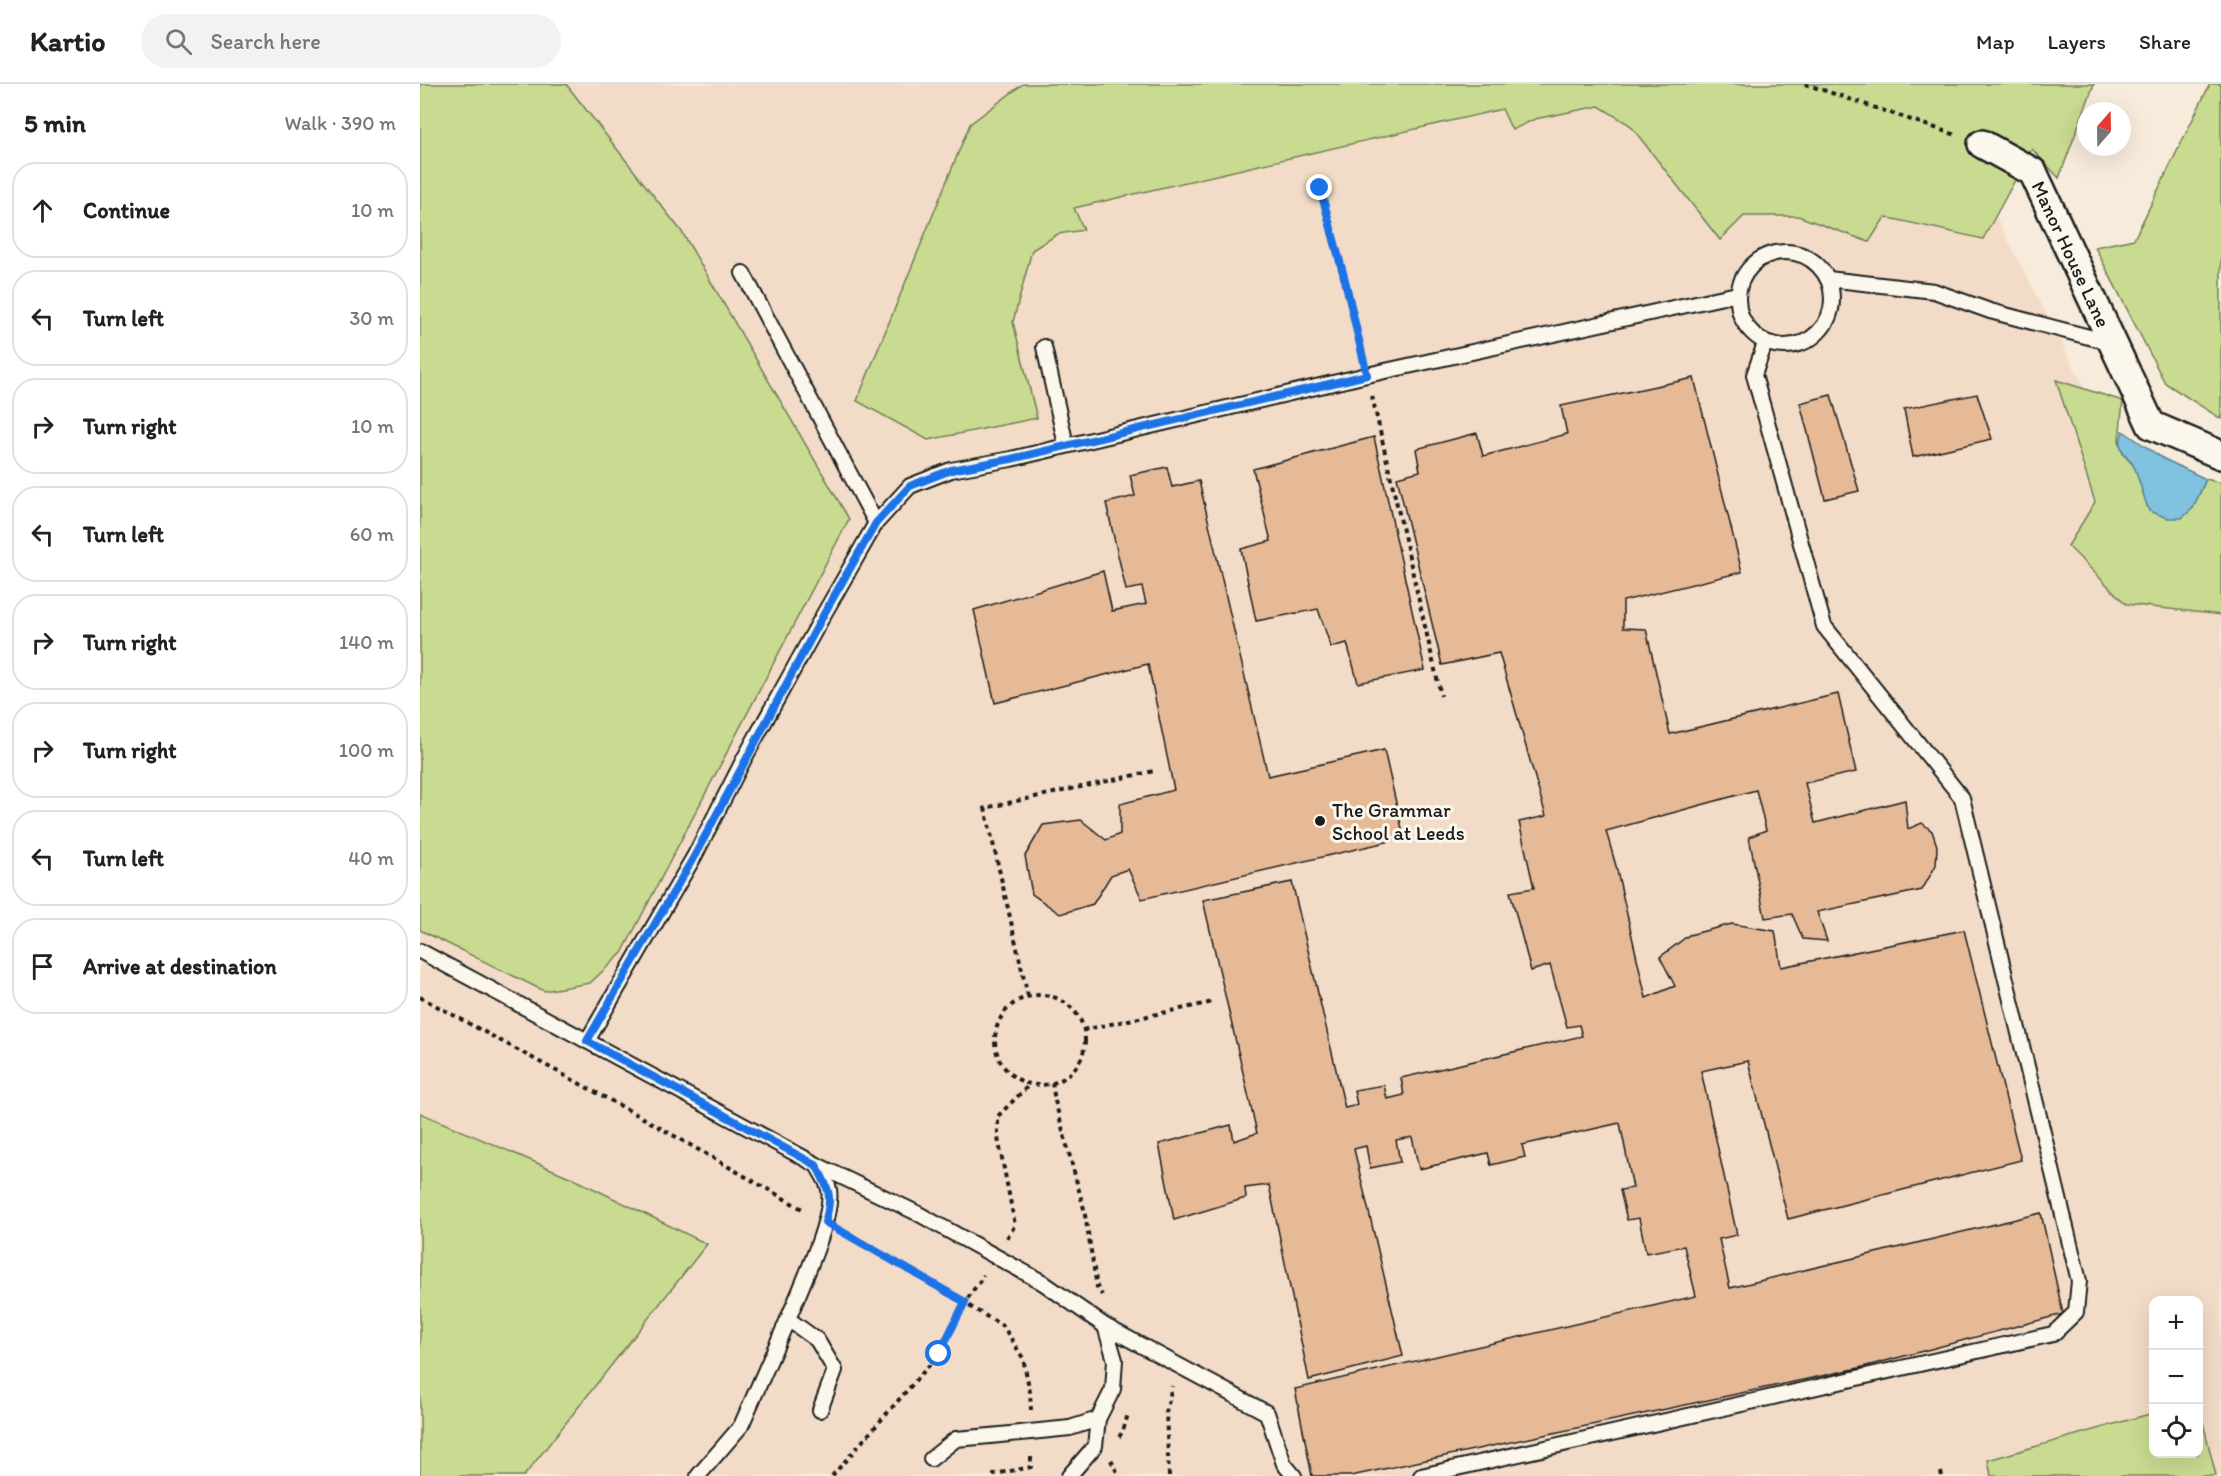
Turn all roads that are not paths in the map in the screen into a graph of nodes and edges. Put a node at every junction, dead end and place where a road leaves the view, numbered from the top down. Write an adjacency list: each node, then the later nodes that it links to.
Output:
1 (1982, 144): 6 (street, Manor House Lane)
2 (743, 273): 10 (lane)
3 (1828, 279): 4 (lane); 5 (lane); 6 (lane)
4 (1737, 294): 5 (lane); 8 (lane)
5 (1765, 343): 22 (lane)
6 (2113, 343): 9 (street, Manor House Lane)
7 (1044, 347): 8 (lane)
8 (1066, 445): 10 (lane)
9 (2221, 455)
10 (876, 523): 12 (lane)
11 (420, 951): 12 (lane)
12 (587, 1041): 13 (lane)
13 (816, 1165): 14 (lane); 15 (lane, bridge)
14 (788, 1319): 16 (lane); 19 (lane)
15 (1105, 1326): 17 (lane); 21 (lane)
16 (820, 1410)
17 (1098, 1419): 18 (lane, bridge); 20 (lane)
18 (931, 1459)
19 (698, 1476)
20 (1069, 1476)
21 (1294, 1476)
22 (1421, 1476)

